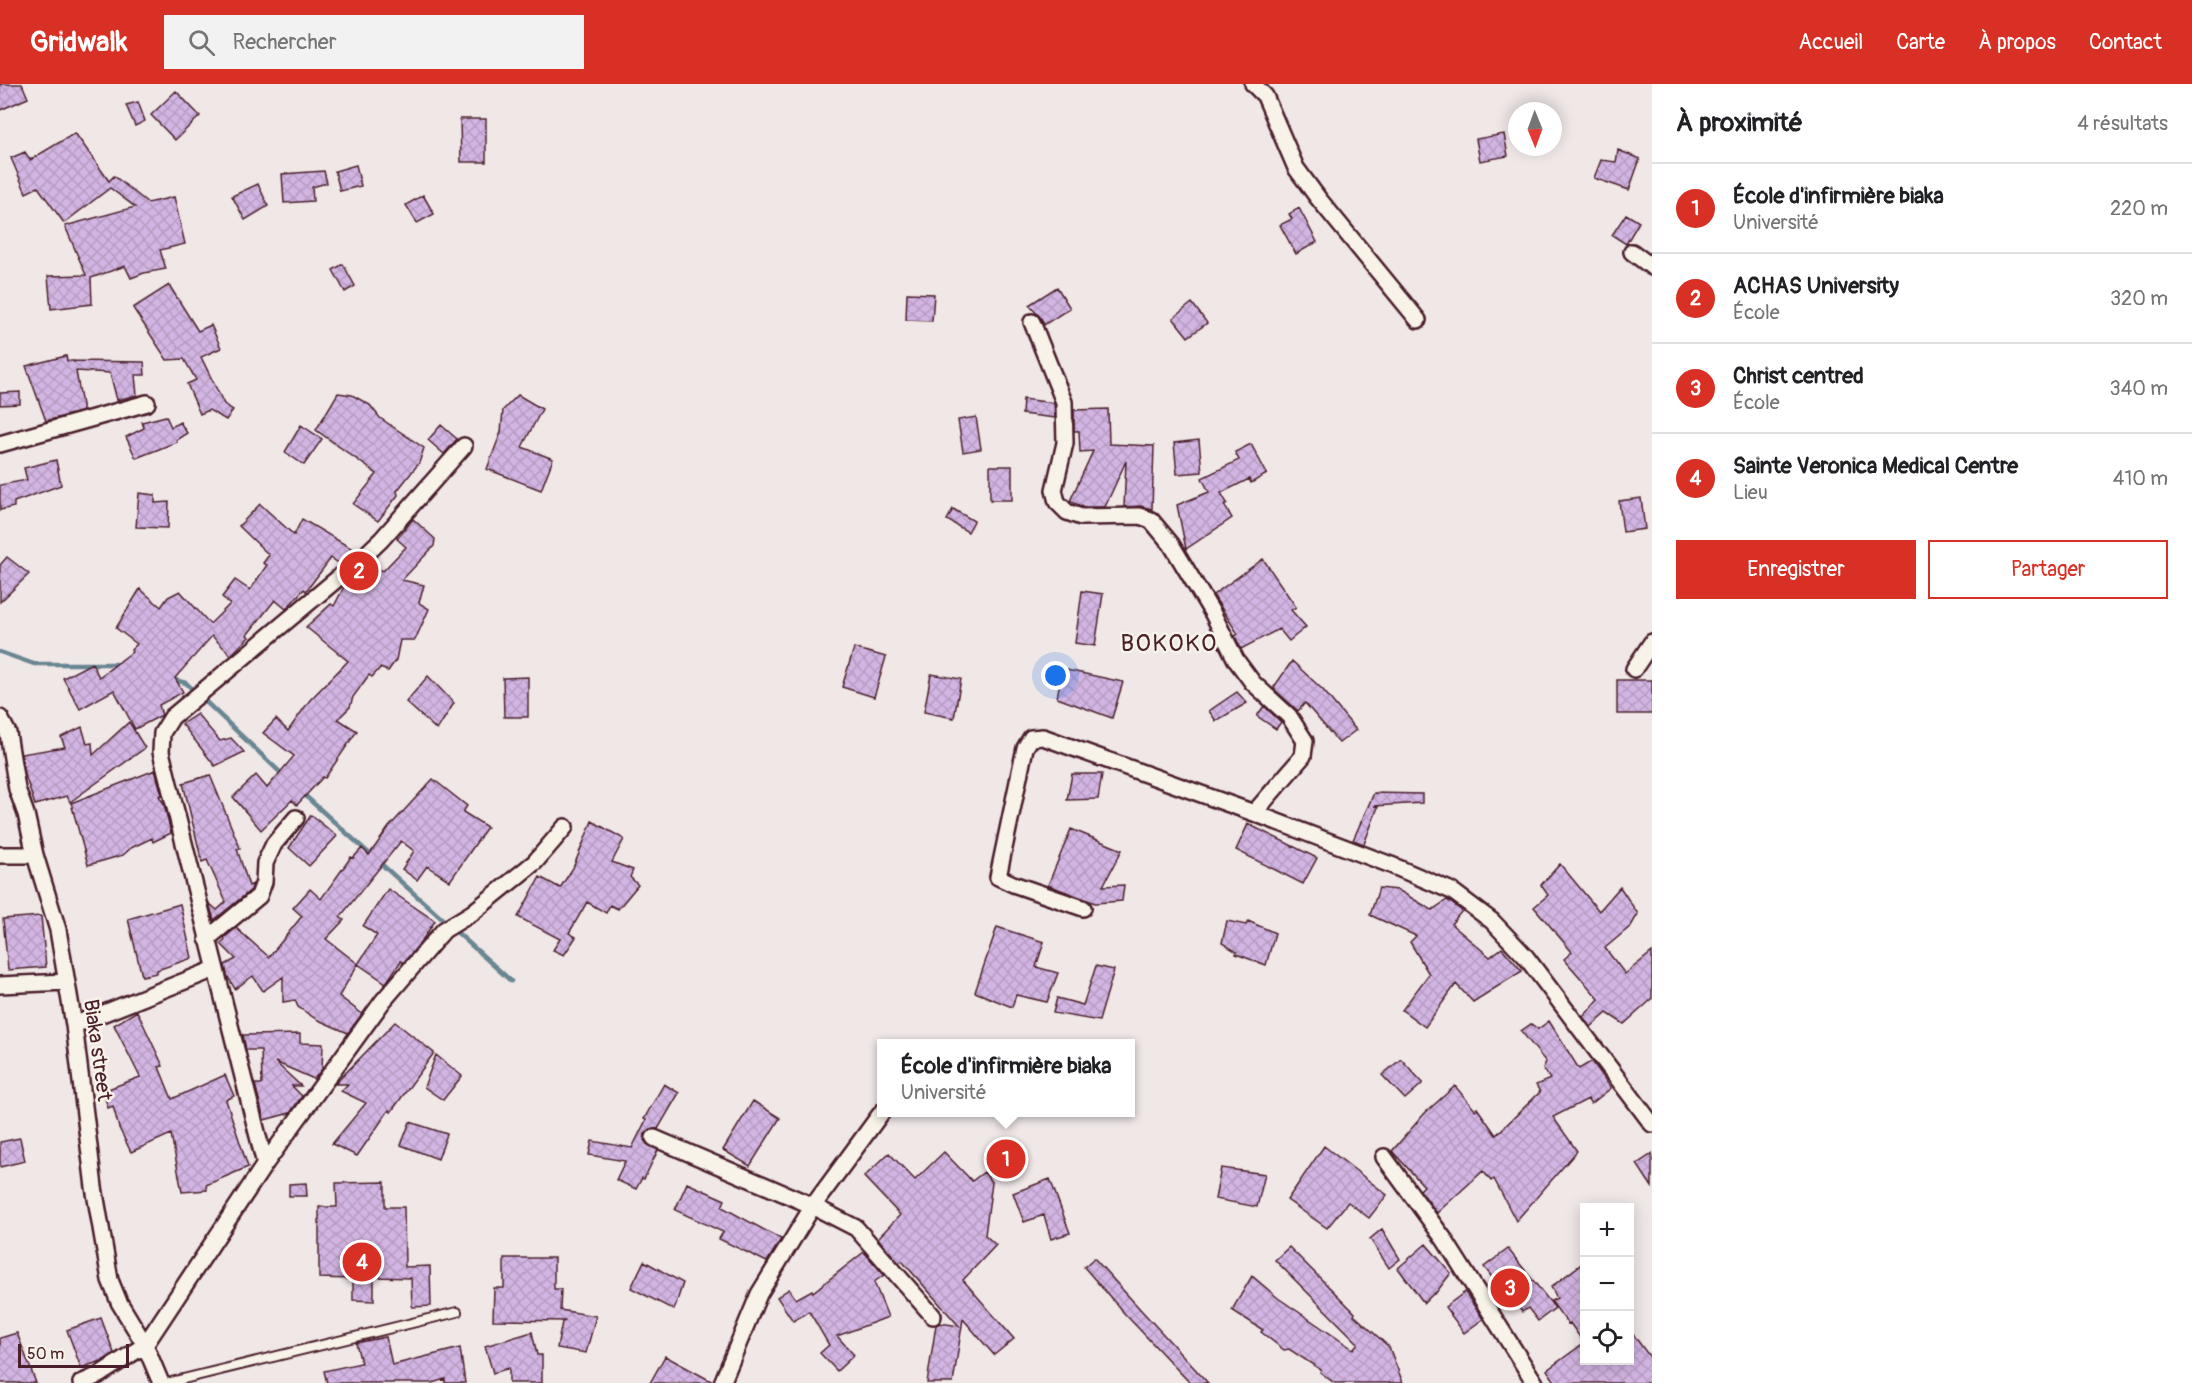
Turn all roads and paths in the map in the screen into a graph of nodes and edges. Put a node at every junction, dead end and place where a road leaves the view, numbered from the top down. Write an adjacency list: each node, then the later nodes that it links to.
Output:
1 (1254, 84): 4 (street)
2 (1632, 252): 3 (street)
3 (1652, 267)
4 (1418, 320)
5 (1032, 322): 12 (street)
6 (147, 403): 7 (street)
7 (0, 444)
8 (464, 446): 18 (street)
9 (1652, 642): 10 (street)
10 (1634, 669)
11 (0, 718): 16 (street, Biaka street)
12 (1254, 813): 17 (street); 24 (street)
13 (296, 818): 18 (street)
14 (564, 827): 27 (street)
15 (0, 855): 16 (street)
16 (35, 855): 20 (street, Biaka street)
17 (1083, 908)
18 (207, 939): 19 (street)
19 (215, 969): 22 (street); 27 (street)
20 (66, 982): 21 (street); 22 (street, Biaka street)
21 (0, 985)
22 (74, 1025): 31 (street, Biaka street)
23 (878, 1117): 28 (street)
24 (1652, 1124)
25 (654, 1138): 28 (street)
26 (1384, 1156): 36 (street)
27 (265, 1164): 31 (street)
28 (813, 1206): 30 (street); 35 (street)
29 (457, 1312): 34 (lane)
30 (933, 1316)
31 (145, 1345): 32 (street); 33 (street, Biaka street)
32 (81, 1383)
33 (161, 1383)
34 (167, 1383)
35 (722, 1383)
36 (1535, 1383)

